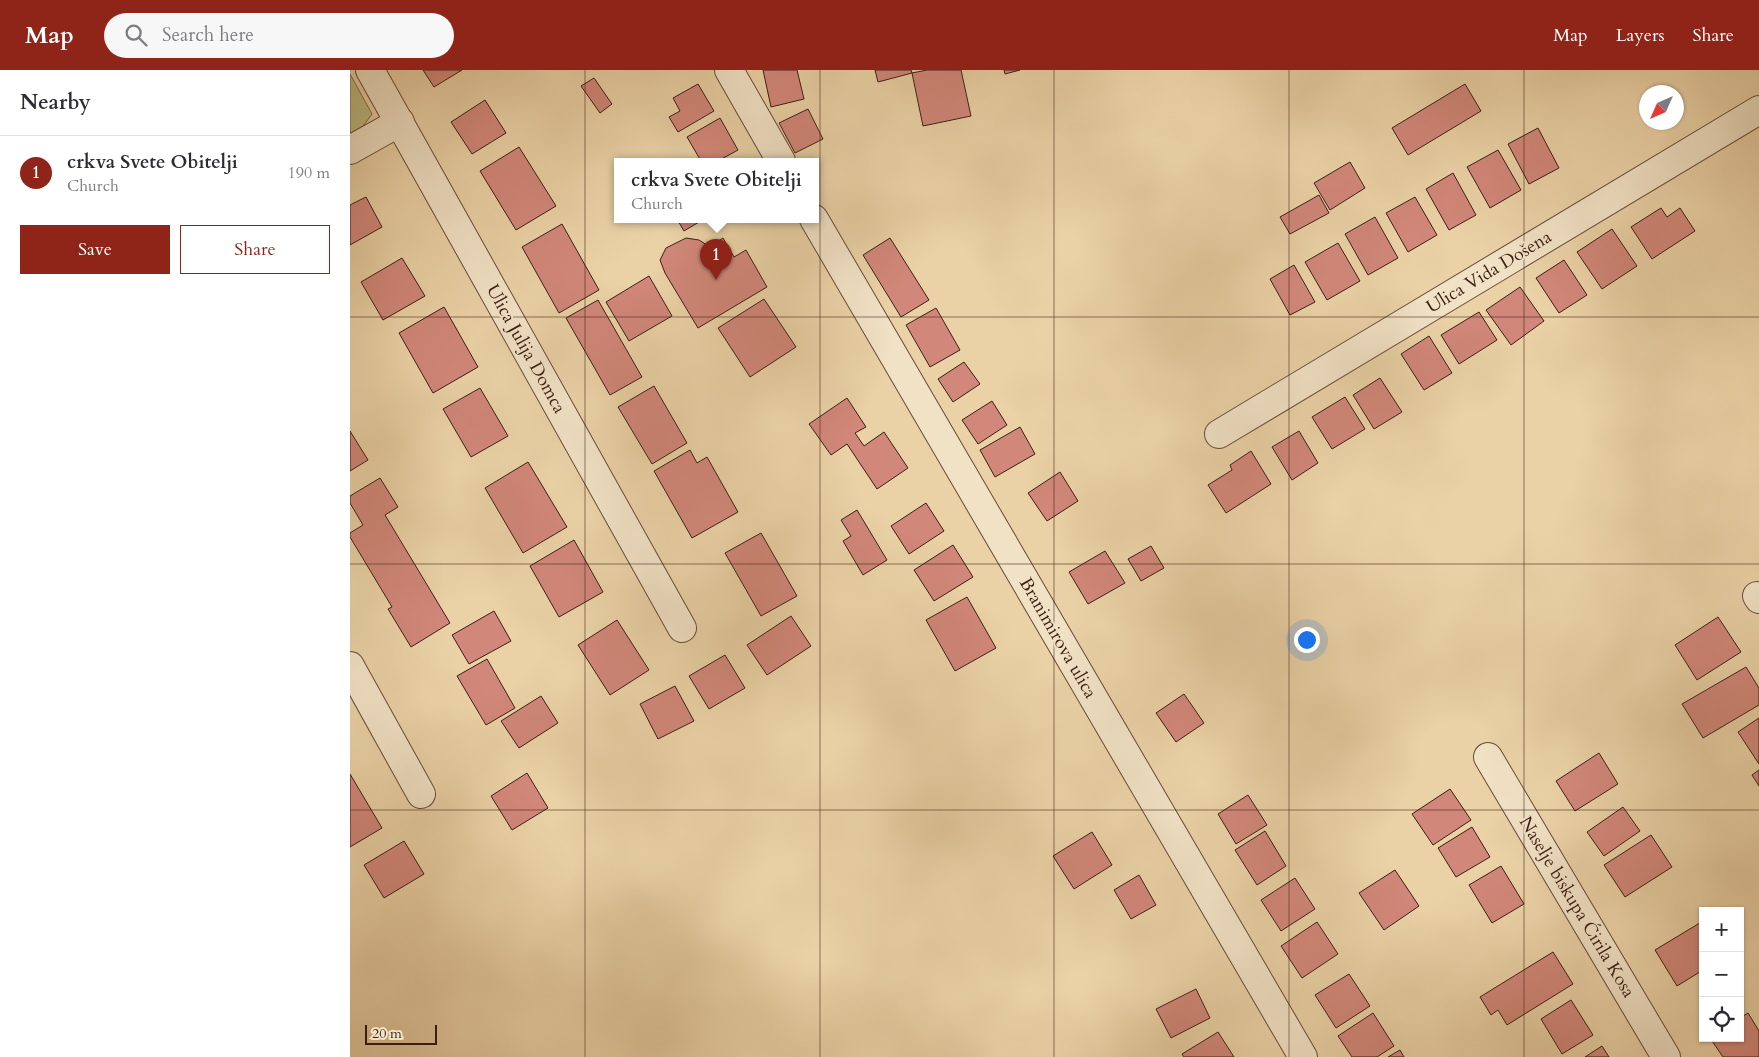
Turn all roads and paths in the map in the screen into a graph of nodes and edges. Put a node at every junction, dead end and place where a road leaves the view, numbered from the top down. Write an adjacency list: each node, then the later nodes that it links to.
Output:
1 (370, 70): 4 (street, Ulica Julija Domca)
2 (729, 70): 6 (street)
3 (1759, 110): 8 (street, Ulica Vida Došena)
4 (400, 122): 5 (street); 9 (street, Ulica Julija Domca)
5 (350, 150)
6 (779, 158)
7 (816, 223): 13 (street, Branimirova ulica)
8 (1219, 434)
9 (682, 628)
10 (350, 666): 12 (street)
11 (1488, 758): 14 (street, Naselje biskupa Ćirila Kosa)
12 (421, 794)
13 (1304, 1057)
14 (1666, 1057)

